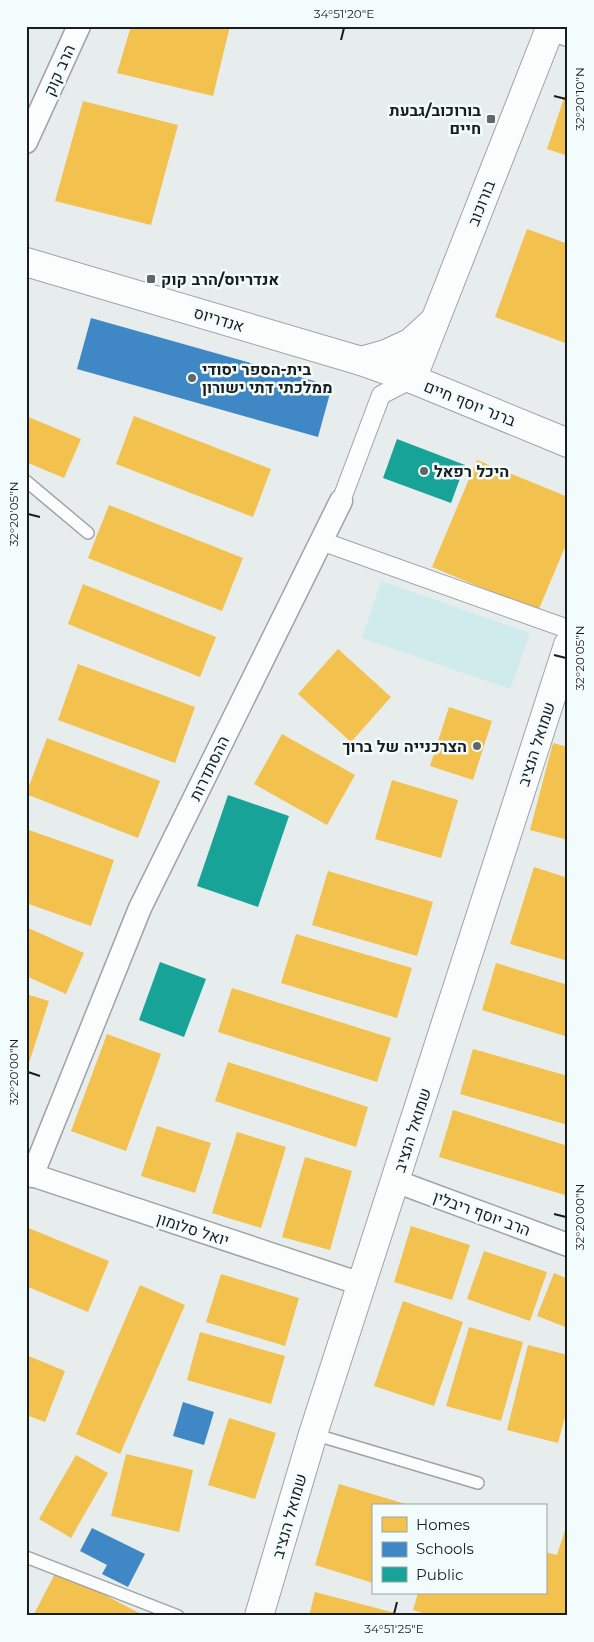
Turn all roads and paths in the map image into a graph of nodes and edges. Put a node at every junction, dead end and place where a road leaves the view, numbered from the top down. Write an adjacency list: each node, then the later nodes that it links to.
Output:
1 (79, 26): 3 (street, הרב קוק)
2 (556, 30): 5 (street, בורוכוב)
3 (26, 142)
4 (26, 262): 6 (street, אנדריוס)
5 (435, 321): 6 (street); 7 (street, בורוכוב)
6 (361, 362): 7 (street, אנדריוס)
7 (412, 379): 8 (street, ברנר יוסף חיים); 9 (street, ברנר יוסף חיים); 11 (street, ההסתדרות)
8 (568, 424)
9 (568, 443)
10 (26, 481): 12 (lane)
11 (341, 501): 13 (street, ההסתדרות)
12 (88, 533)
13 (321, 541): 14 (street); 16 (street, ההסתדרות)
14 (568, 629)
15 (568, 645): 17 (street, שמואל הנציב)
16 (29, 1174): 19 (street, יואל סלומון)
17 (395, 1182): 18 (street, הרב יוסף ריבלין); 19 (street, שמואל הנציב)
18 (568, 1245)
19 (361, 1284): 20 (street, שמואל הנציב)
20 (313, 1434): 21 (lane); 24 (street, שמואל הנציב)
21 (478, 1483)
22 (26, 1556): 23 (lane)
23 (178, 1616)
24 (259, 1616)

